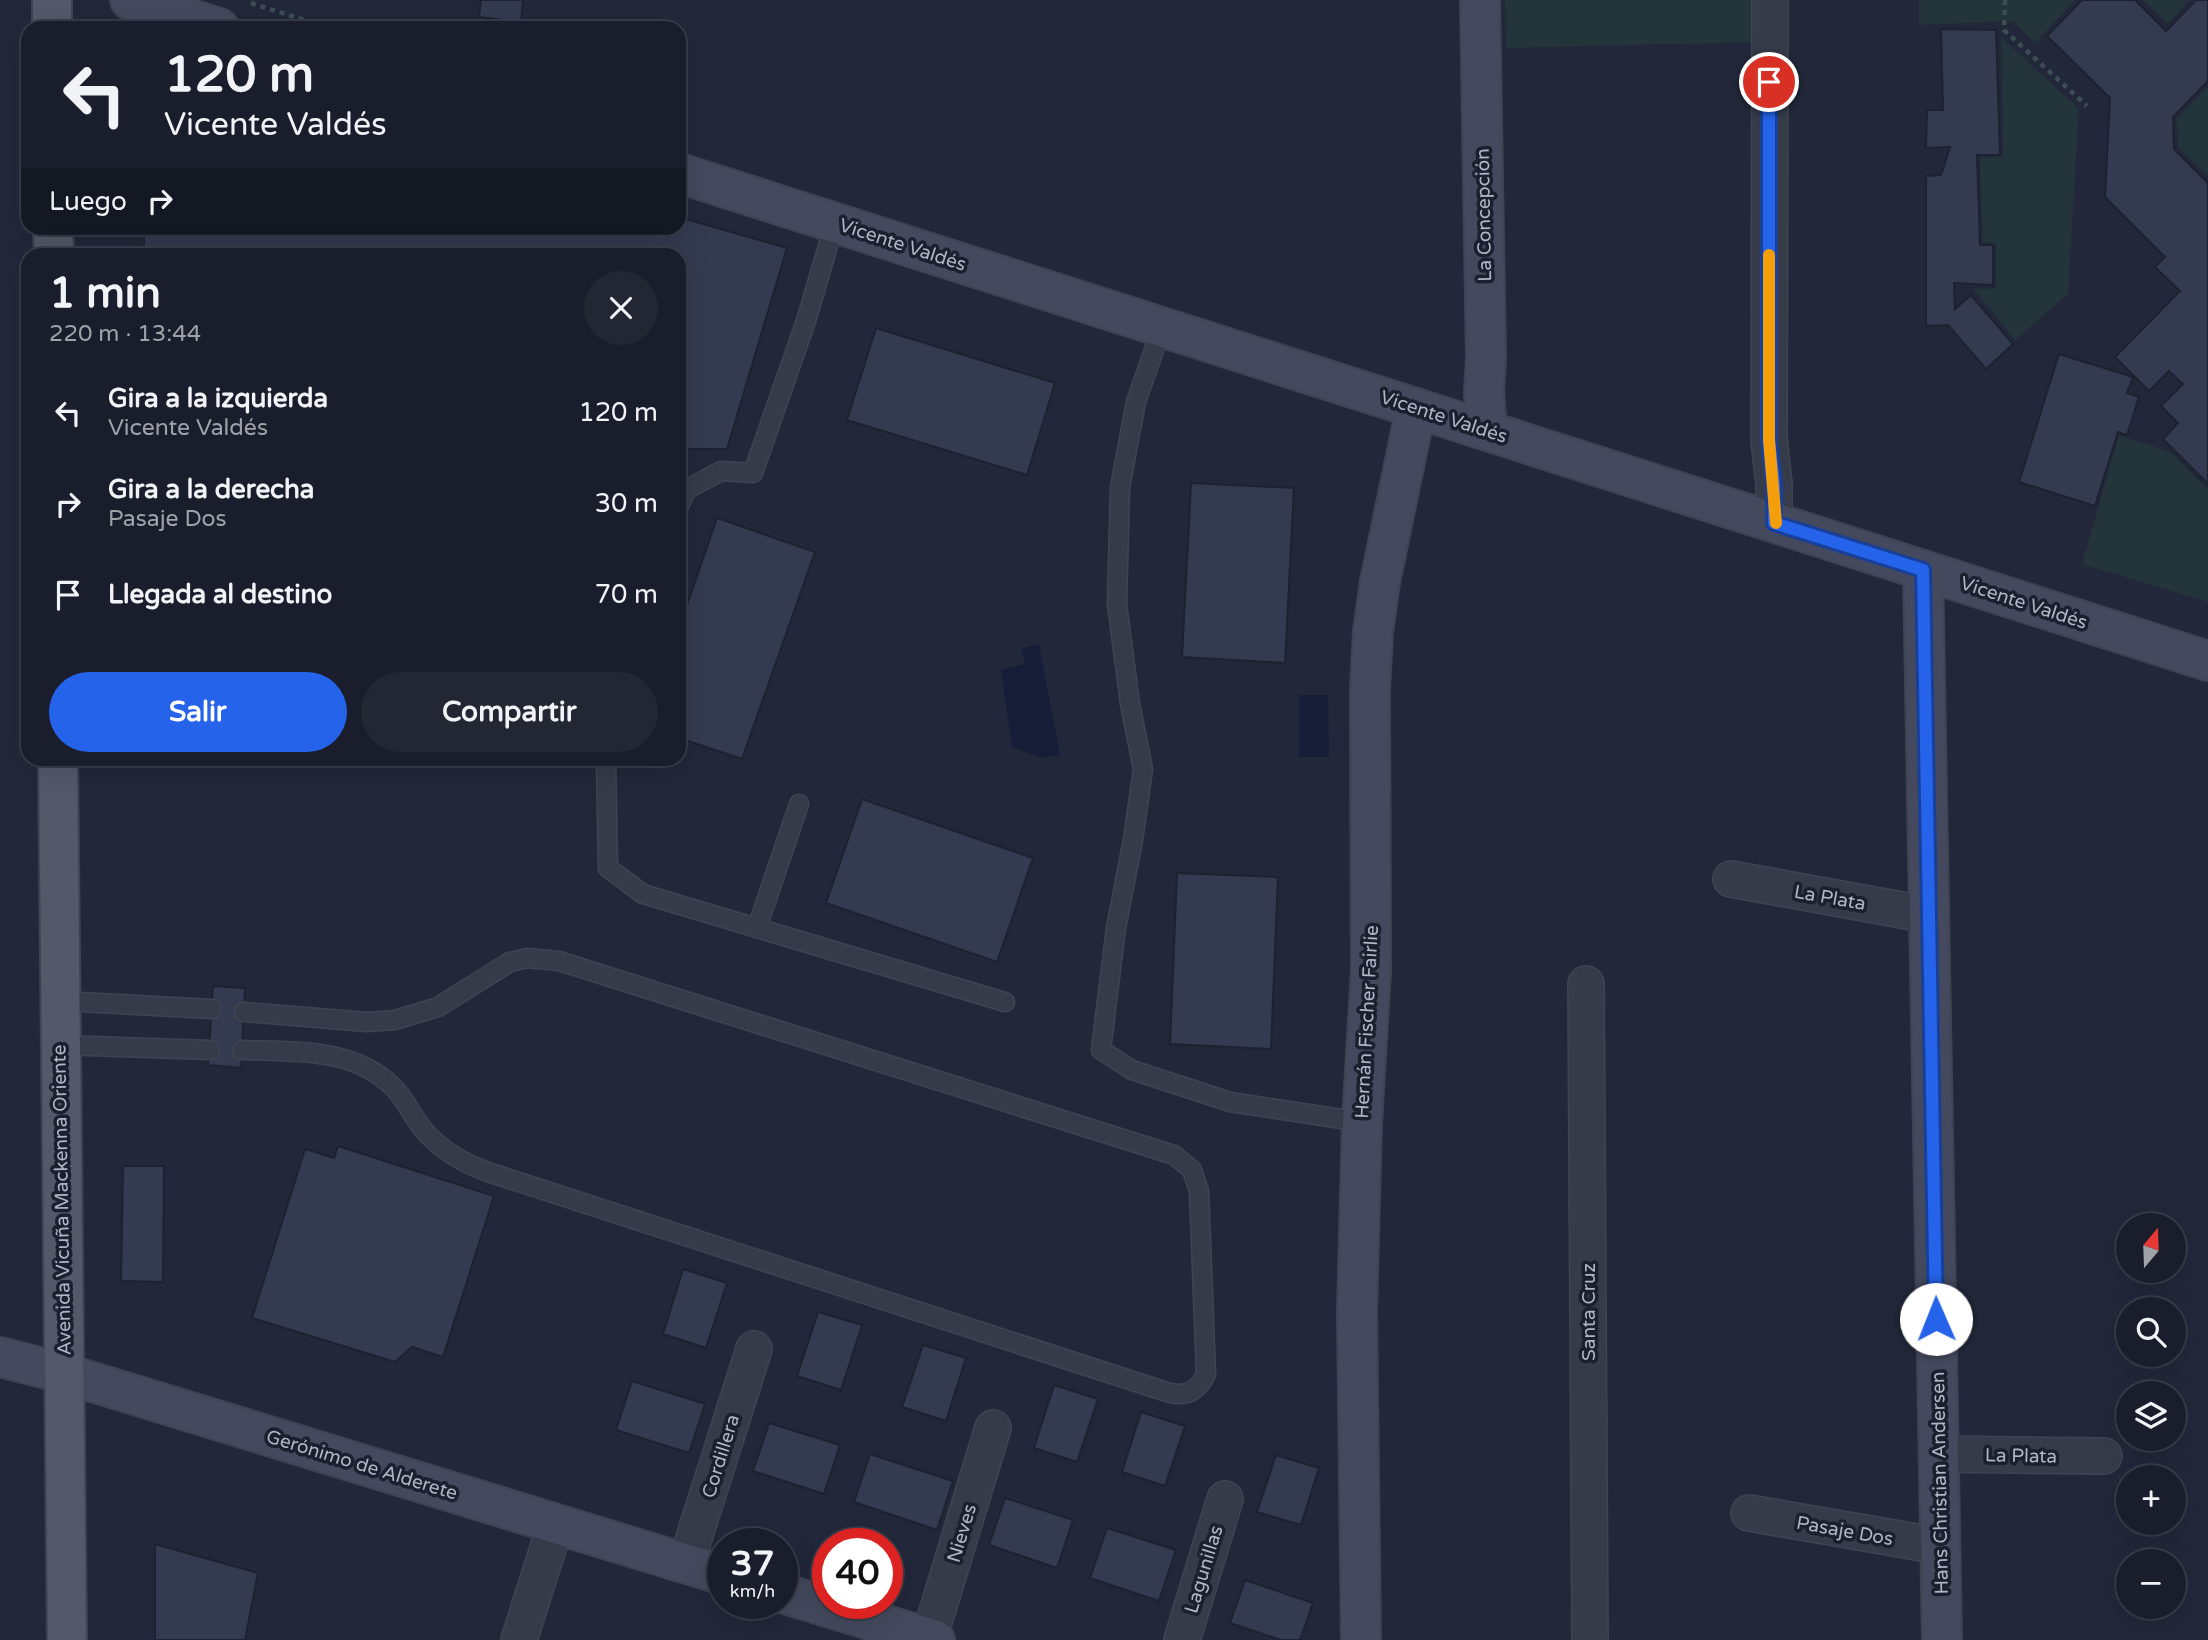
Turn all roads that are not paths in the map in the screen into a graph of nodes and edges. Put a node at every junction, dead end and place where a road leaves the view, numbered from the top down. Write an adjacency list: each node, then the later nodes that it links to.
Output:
1 (52, 0): 5 (main road)
2 (130, 0): 6 (street)
3 (1480, 0): 11 (street, La Concepción)
4 (1769, 0): 13 (street)
5 (52, 21)
6 (197, 21)
7 (686, 175): 8 (street, Vicente Valdés)
8 (835, 222): 9 (street, Vicente Valdés); 12 (lane)
9 (1162, 327): 10 (street, Vicente Valdés); 30 (lane)
10 (1416, 408): 11 (street, Vicente Valdés); 30 (street, Hernán Fischer Fairlie)
11 (1487, 430): 13 (street, Vicente Valdés)
12 (686, 490)
13 (1774, 523): 14 (street, Vicente Valdés)
14 (1923, 570): 15 (street, Vicente Valdés); 20 (street, Hans Christian Andersen)
15 (2208, 661)
16 (58, 766): 23 (main road, Avenida Vicuña Mackenna Oriente)
17 (606, 766): 21 (lane)
18 (799, 804): 21 (lane)
19 (1731, 879): 20 (street, La Plata)
20 (1929, 915): 35 (street, Hans Christian Andersen)
21 (757, 928): 24 (lane)
22 (1586, 984): 49 (street, Santa Cruz)
23 (60, 1001): 25 (lane); 27 (main road, Avenida Vicuña Mackenna Oriente)
24 (1005, 1002)
25 (212, 1009)
26 (244, 1012): 29 (lane)
27 (60, 1045): 28 (lane); 33 (main road, Avenida Vicuña Mackenna Oriente)
28 (209, 1049)
29 (242, 1050)
30 (1362, 1122): 48 (street, Hernán Fischer Fairlie)
31 (754, 1349): 41 (street, Cordillera)
32 (0, 1357): 33 (street, Gerónimo de Alderete)
33 (63, 1373): 39 (street, Gerónimo de Alderete); 45 (main road, Avenida Vicuña Mackenna Oriente)
34 (993, 1428): 44 (street, Nieves)
35 (1939, 1454): 36 (street, La Plata); 40 (street, Hans Christian Andersen)
36 (2104, 1456)
37 (1224, 1499): 47 (street, Lagunillas)
38 (1749, 1513): 40 (street, Pasaje Dos)
39 (556, 1523): 41 (street, Gerónimo de Alderete); 46 (street)
40 (1940, 1546): 50 (street, Hans Christian Andersen)
41 (686, 1563): 42 (street, Gerónimo de Alderete)
42 (707, 1570)
43 (798, 1598): 44 (street)
44 (932, 1639)
45 (67, 1640)
46 (519, 1640)
47 (1182, 1640)
48 (1361, 1640)
49 (1590, 1640)
50 (1942, 1640)

